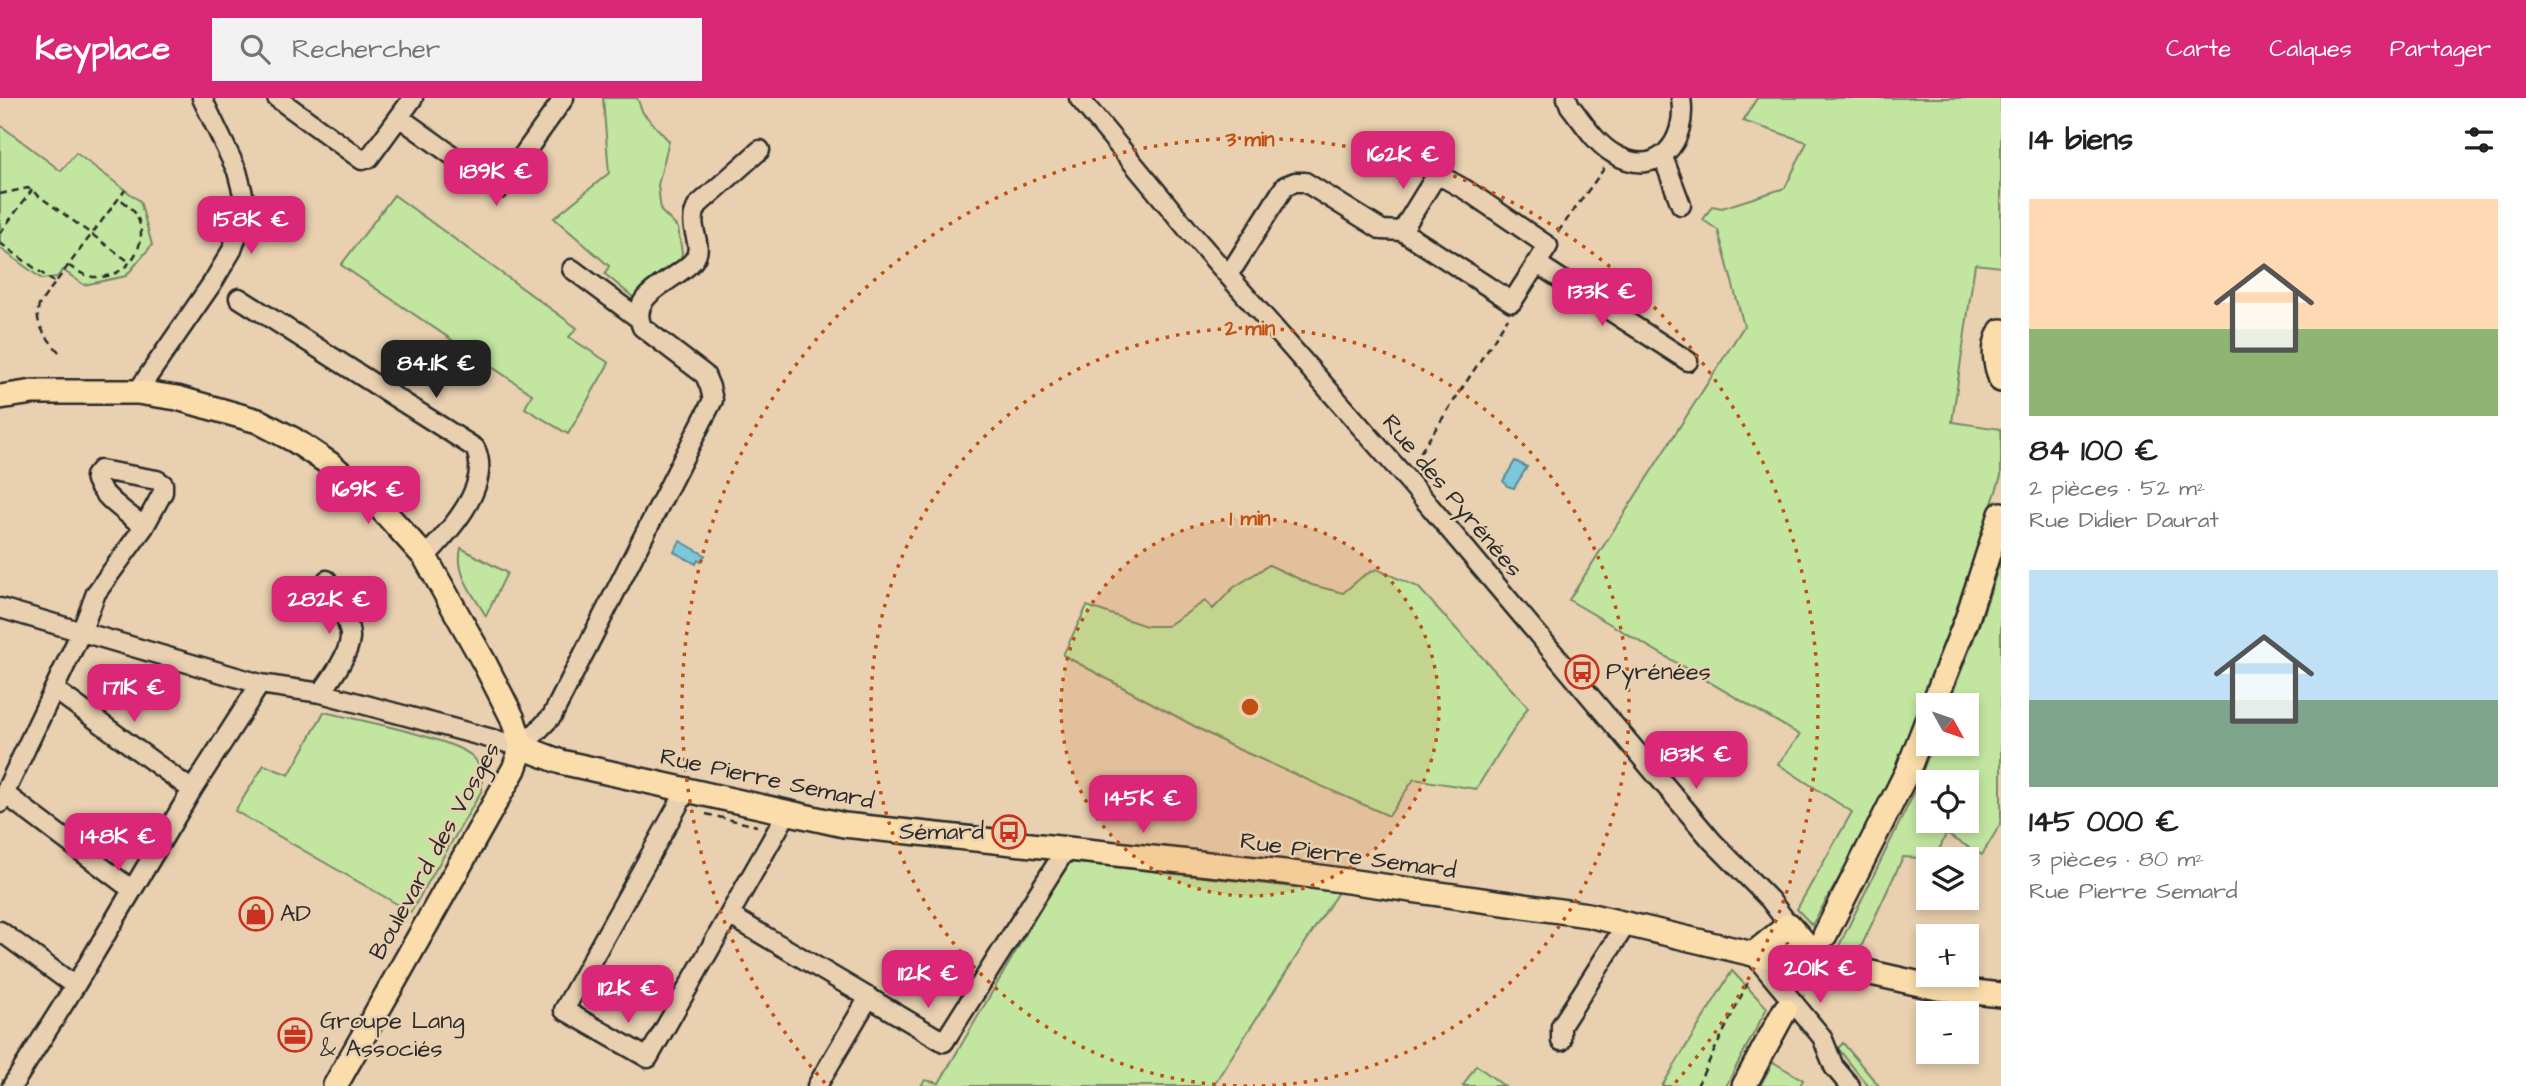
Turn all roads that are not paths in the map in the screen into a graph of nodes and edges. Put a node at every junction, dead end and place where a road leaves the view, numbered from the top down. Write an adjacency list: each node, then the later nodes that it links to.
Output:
1 (202, 98): 24 (street)
2 (277, 98): 8 (street)
3 (413, 98): 9 (street)
4 (565, 98): 9 (street)
5 (1079, 98): 18 (street, Rue des Pyrénées)
6 (1567, 98): 12 (street)
7 (1681, 98): 12 (street)
8 (300, 105): 9 (street)
9 (399, 117)
10 (1436, 149): 13 (street)
11 (760, 150): 20 (street)
12 (1663, 157): 14 (street)
13 (1437, 174): 15 (street); 16 (street)
14 (1681, 205)
15 (1402, 231): 16 (street); 18 (street)
16 (1536, 263): 22 (street)
17 (572, 269): 20 (street, Boulevard des Vosges)
18 (1227, 274): 46 (street, Rue des Pyrénées)
19 (239, 298): 28 (street)
20 (638, 318): 36 (street, Boulevard des Vosges)
21 (2001, 331): 23 (main road)
22 (1688, 361)
23 (2001, 380)
24 (137, 392): 25 (main road); 28 (main road)
25 (0, 397)
26 (2001, 514): 35 (main road)
27 (144, 527): 31 (street)
28 (425, 557): 36 (main road)
29 (327, 580): 34 (street)
30 (0, 608): 31 (street)
31 (82, 630): 32 (street); 33 (street)
32 (260, 684): 34 (street); 38 (street)
33 (54, 688): 38 (street); 40 (street)
34 (321, 693): 36 (street)
35 (1938, 693)
36 (522, 747): 39 (main road, Rue Pierre Semard); 56 (main road, Boulevard des Vosges)
37 (1916, 749): 48 (main road)
38 (192, 790): 43 (street)
39 (686, 791): 41 (main road, Rue Pierre Semard); 44 (street)
40 (3, 799): 43 (street)
41 (787, 813): 42 (main road, Rue Pierre Semard); 44 (street)
42 (1066, 849): 45 (main road, Rue Pierre Semard); 52 (street)
43 (131, 889): 50 (street)
44 (729, 915): 52 (street)
45 (1627, 923): 49 (main road, Rue Pierre Semard); 54 (street)
46 (1789, 925): 48 (main road); 49 (main road)
47 (0, 931): 50 (street)
48 (1818, 943): 49 (main road, Rue Pierre Semard); 51 (main road)
49 (1753, 954): 59 (street)
50 (75, 986): 55 (street)
51 (2001, 995)
52 (869, 997): 57 (street)
53 (1785, 1010): 58 (main road)
54 (1561, 1041)
55 (11, 1082)
56 (335, 1086)
57 (817, 1086)
58 (1744, 1086)
59 (1850, 1086)

